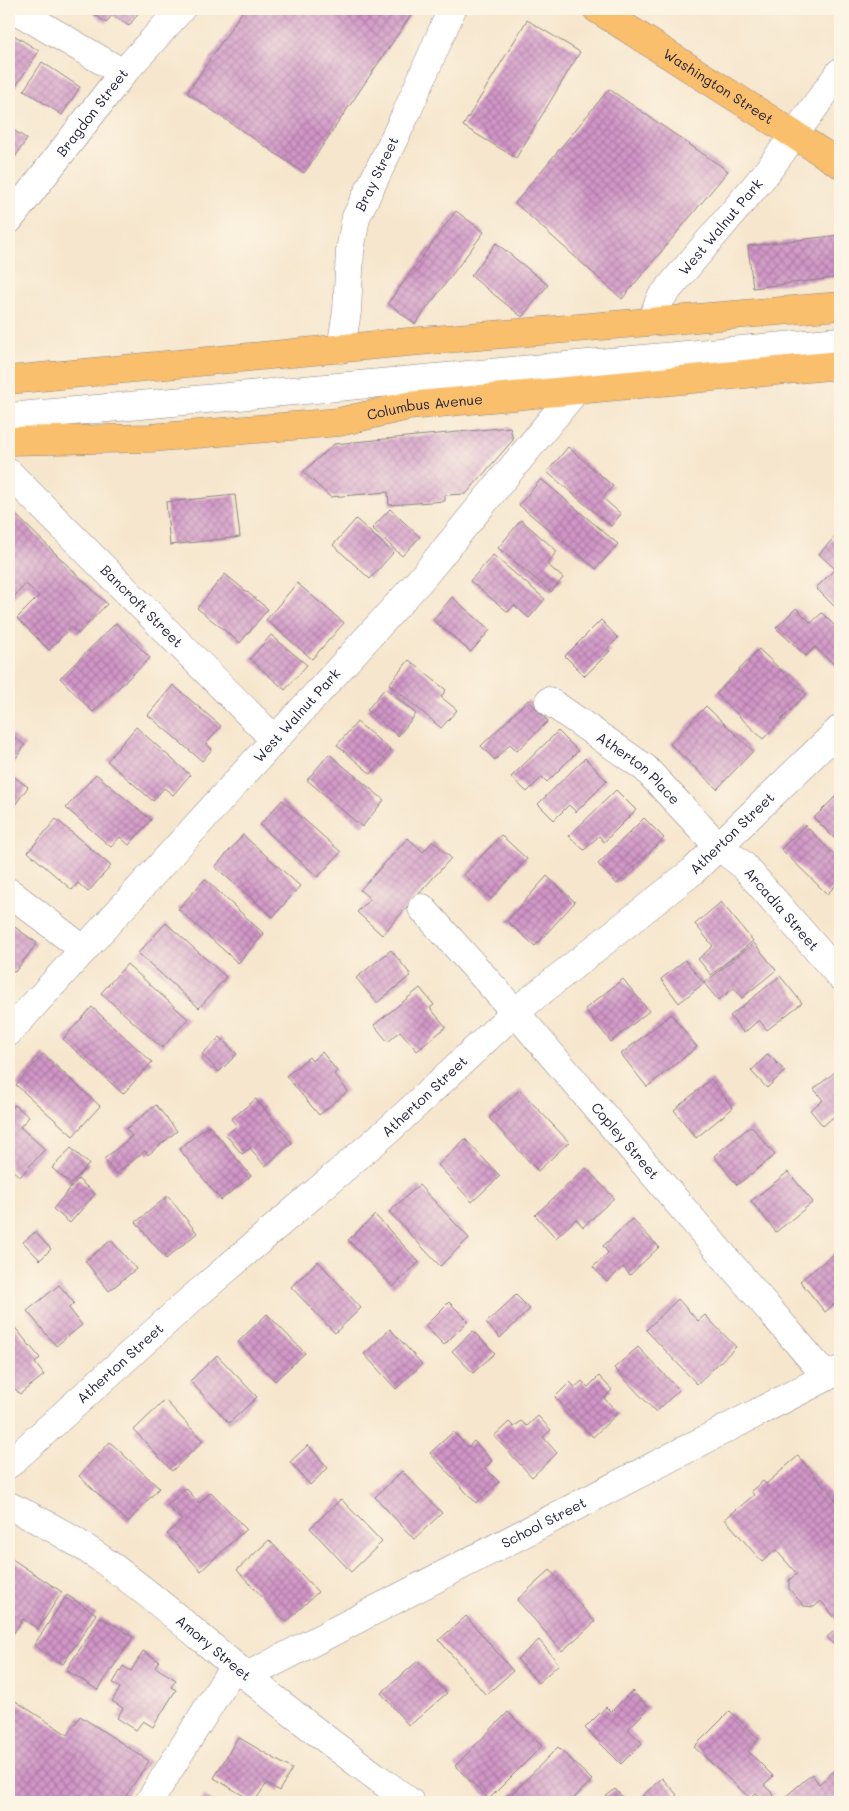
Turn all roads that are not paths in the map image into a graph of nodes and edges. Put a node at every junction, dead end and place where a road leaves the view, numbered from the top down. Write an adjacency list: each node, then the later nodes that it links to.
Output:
1 (14, 9): 6 (street)
2 (181, 9): 6 (street, Bragdon Street)
3 (452, 9): 13 (street, Bray Street)
4 (597, 9): 7 (main road, Washington Street)
5 (840, 72): 7 (street, West Walnut Park)
6 (123, 73): 9 (street, Bragdon Street)
7 (795, 135): 8 (main road, Washington Street); 11 (street, West Walnut Park)
8 (840, 164)
9 (11, 213)
10 (840, 306): 11 (main road)
11 (651, 321): 13 (main road)
12 (840, 341): 17 (street, Columbus Avenue)
13 (341, 349): 15 (main road)
14 (840, 365): 16 (main road, Columbus Avenue)
15 (9, 380)
16 (576, 390): 18 (main road, Columbus Avenue); 22 (street, West Walnut Park)
17 (9, 417)
18 (9, 441)
19 (9, 473): 22 (street, Bancroft Street)
20 (549, 701): 23 (street, Atherton Place)
21 (840, 730): 23 (street, Atherton Street)
22 (274, 739): 26 (street, West Walnut Park)
23 (718, 846): 27 (street, Arcadia Street); 28 (street, Atherton Street)
24 (9, 892): 26 (street)
25 (422, 908): 28 (street, Copley Street)
26 (84, 950): 29 (street, West Walnut Park)
27 (840, 976)
28 (515, 1012): 30 (street, Copley Street); 31 (street, Atherton Street)
29 (9, 1032)
30 (833, 1373): 33 (street, School Street)
31 (9, 1464)
32 (9, 1506): 33 (street, Amory Street)
33 (240, 1671): 34 (street); 35 (street, Amory Street)
34 (149, 1802)
35 (410, 1802)

